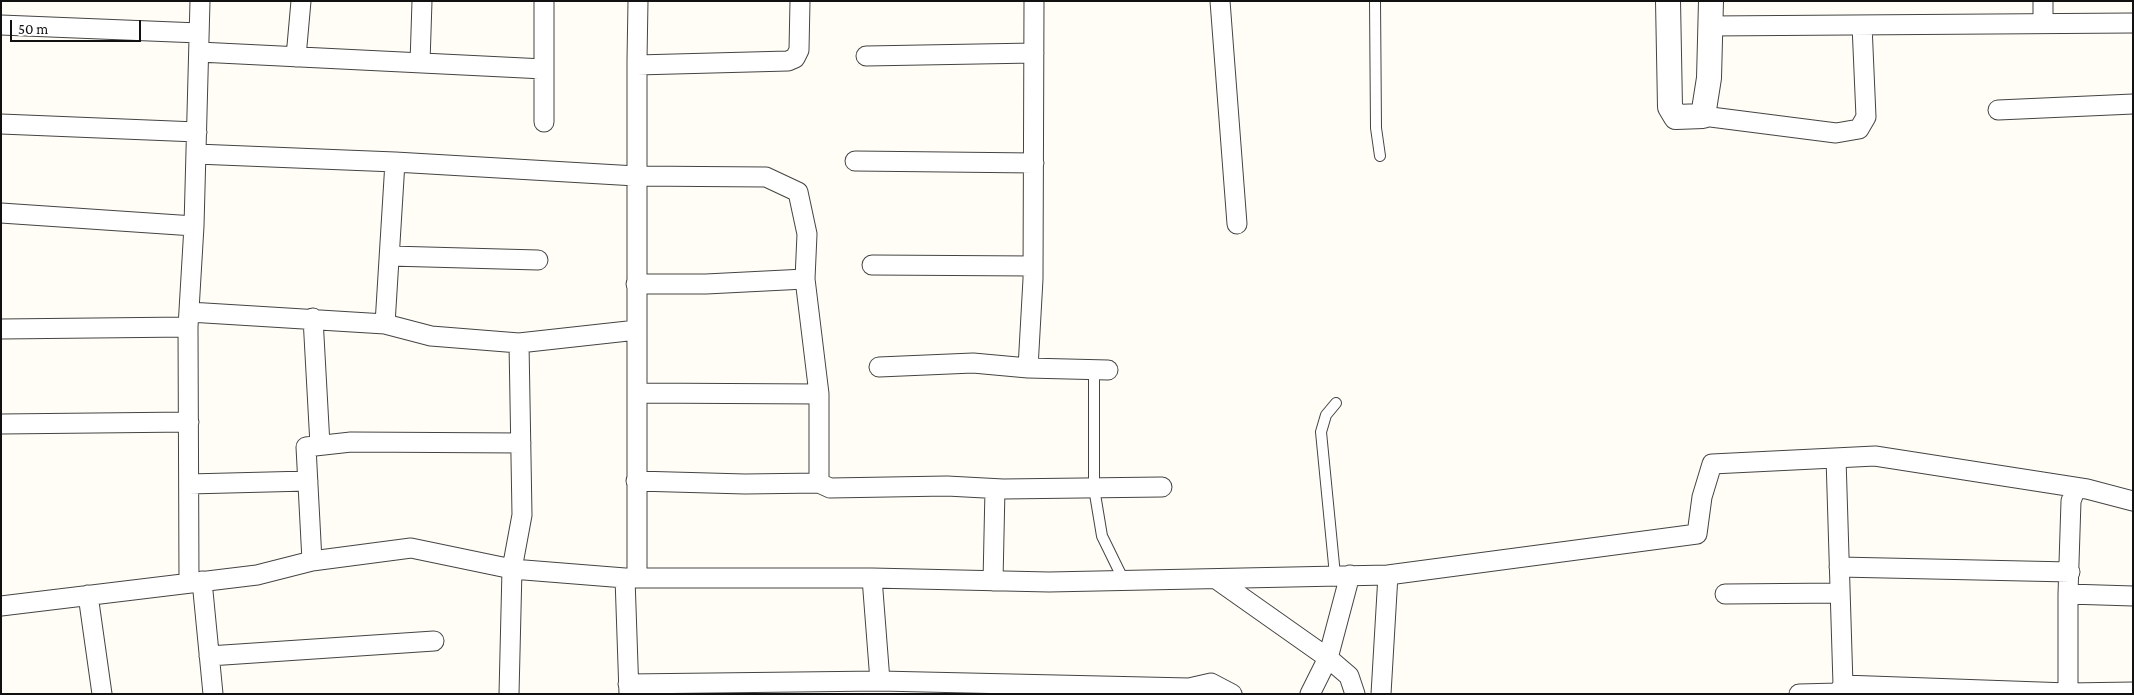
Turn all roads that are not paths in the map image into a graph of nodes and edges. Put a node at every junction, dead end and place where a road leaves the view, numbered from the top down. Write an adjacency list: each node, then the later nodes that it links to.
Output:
1 (200, 1): 18 (street)
2 (301, 1): 22 (street)
3 (422, 1): 23 (street)
4 (544, 1): 25 (street)
5 (638, 1): 24 (street)
6 (800, 1): 24 (street)
7 (1034, 1): 20 (street)
8 (1220, 1): 39 (street)
9 (1375, 1): 33 (lane)
10 (1668, 1): 28 (street)
11 (1711, 1): 17 (street)
12 (2043, 1): 13 (street)
13 (2043, 23): 14 (street); 16 (street)
14 (2133, 23)
15 (1, 25): 18 (street)
16 (1862, 25): 17 (street); 28 (street)
17 (1710, 26): 28 (street)
18 (199, 33): 19 (street)
19 (199, 52): 22 (street); 31 (street)
20 (1034, 53): 21 (street); 36 (street)
21 (866, 56)
22 (296, 57): 23 (street)
23 (420, 63): 25 (street)
24 (637, 64): 37 (street)
25 (544, 68): 29 (street)
26 (2133, 104): 27 (street)
27 (1998, 110)
28 (1704, 116)
29 (544, 122)
30 (1, 124): 31 (street)
31 (197, 132): 32 (street)
32 (196, 154): 35 (street); 40 (street)
33 (1380, 156)
34 (855, 161): 36 (street)
35 (395, 162): 37 (street); 41 (street)
36 (1034, 163): 44 (street)
37 (636, 176): 45 (street); 46 (street)
38 (1, 213): 40 (street)
39 (1237, 224)
40 (194, 226): 48 (street)
41 (390, 256): 42 (street); 49 (street)
42 (538, 260)
43 (872, 265): 44 (street)
44 (1033, 266): 54 (street)
45 (805, 279): 46 (street); 57 (street)
46 (636, 284): 51 (street)
47 (313, 318): 48 (street); 49 (street); 62 (street)
48 (189, 319): 50 (street); 59 (street)
49 (385, 324): 52 (street)
50 (1, 329)
51 (637, 330): 52 (street); 56 (street)
52 (519, 343): 61 (street)
53 (879, 367): 54 (street)
54 (1028, 368): 55 (street)
55 (1101, 370): 69 (lane)
56 (637, 393): 57 (street); 65 (street)
57 (819, 394): 66 (street)
58 (1336, 403): 77 (lane)
59 (189, 422): 60 (street); 67 (street)
60 (1, 424)
61 (521, 443): 62 (street); 75 (street)
62 (320, 445): 64 (street)
63 (1836, 458): 70 (street); 74 (street); 78 (street)
64 (308, 481): 67 (street); 73 (street)
65 (636, 481): 66 (street); 79 (street)
66 (819, 483): 71 (street)
67 (189, 484): 84 (street)
68 (1162, 487): 69 (street)
69 (1094, 488): 71 (street); 83 (lane)
70 (2076, 488): 72 (street); 76 (street)
71 (995, 489): 82 (street)
72 (2133, 501)
73 (312, 561): 75 (street); 84 (street)
74 (1840, 567): 76 (street); 85 (street)
75 (512, 569): 79 (street); 102 (street)
76 (2070, 572): 87 (street)
77 (1342, 575): 78 (street); 81 (street); 93 (street)
78 (1388, 575): 106 (street)
79 (631, 578): 80 (street); 95 (street)
80 (872, 578): 82 (street); 94 (street)
81 (1216, 579): 83 (street); 93 (street)
82 (993, 580): 83 (street)
83 (1124, 580)
84 (196, 582): 88 (street); 92 (street)
85 (1840, 593): 86 (street); 96 (street)
86 (1725, 594)
87 (2068, 594): 89 (street); 99 (street)
88 (88, 595): 90 (street); 100 (street)
89 (2133, 596)
90 (1, 606)
91 (434, 642): 92 (street)
92 (209, 656): 101 (street)
93 (1328, 658): 104 (street); 105 (street)
94 (880, 680): 95 (street); 97 (street)
95 (628, 689)
96 (1839, 690): 99 (street); 107 (street)
97 (1189, 691): 103 (street)
98 (2133, 692): 99 (street)
99 (2068, 693)
100 (102, 694)
101 (213, 694)
102 (509, 694)
103 (1232, 694)
104 (1310, 694)
105 (1355, 694)
106 (1381, 694)
107 (1799, 694)

